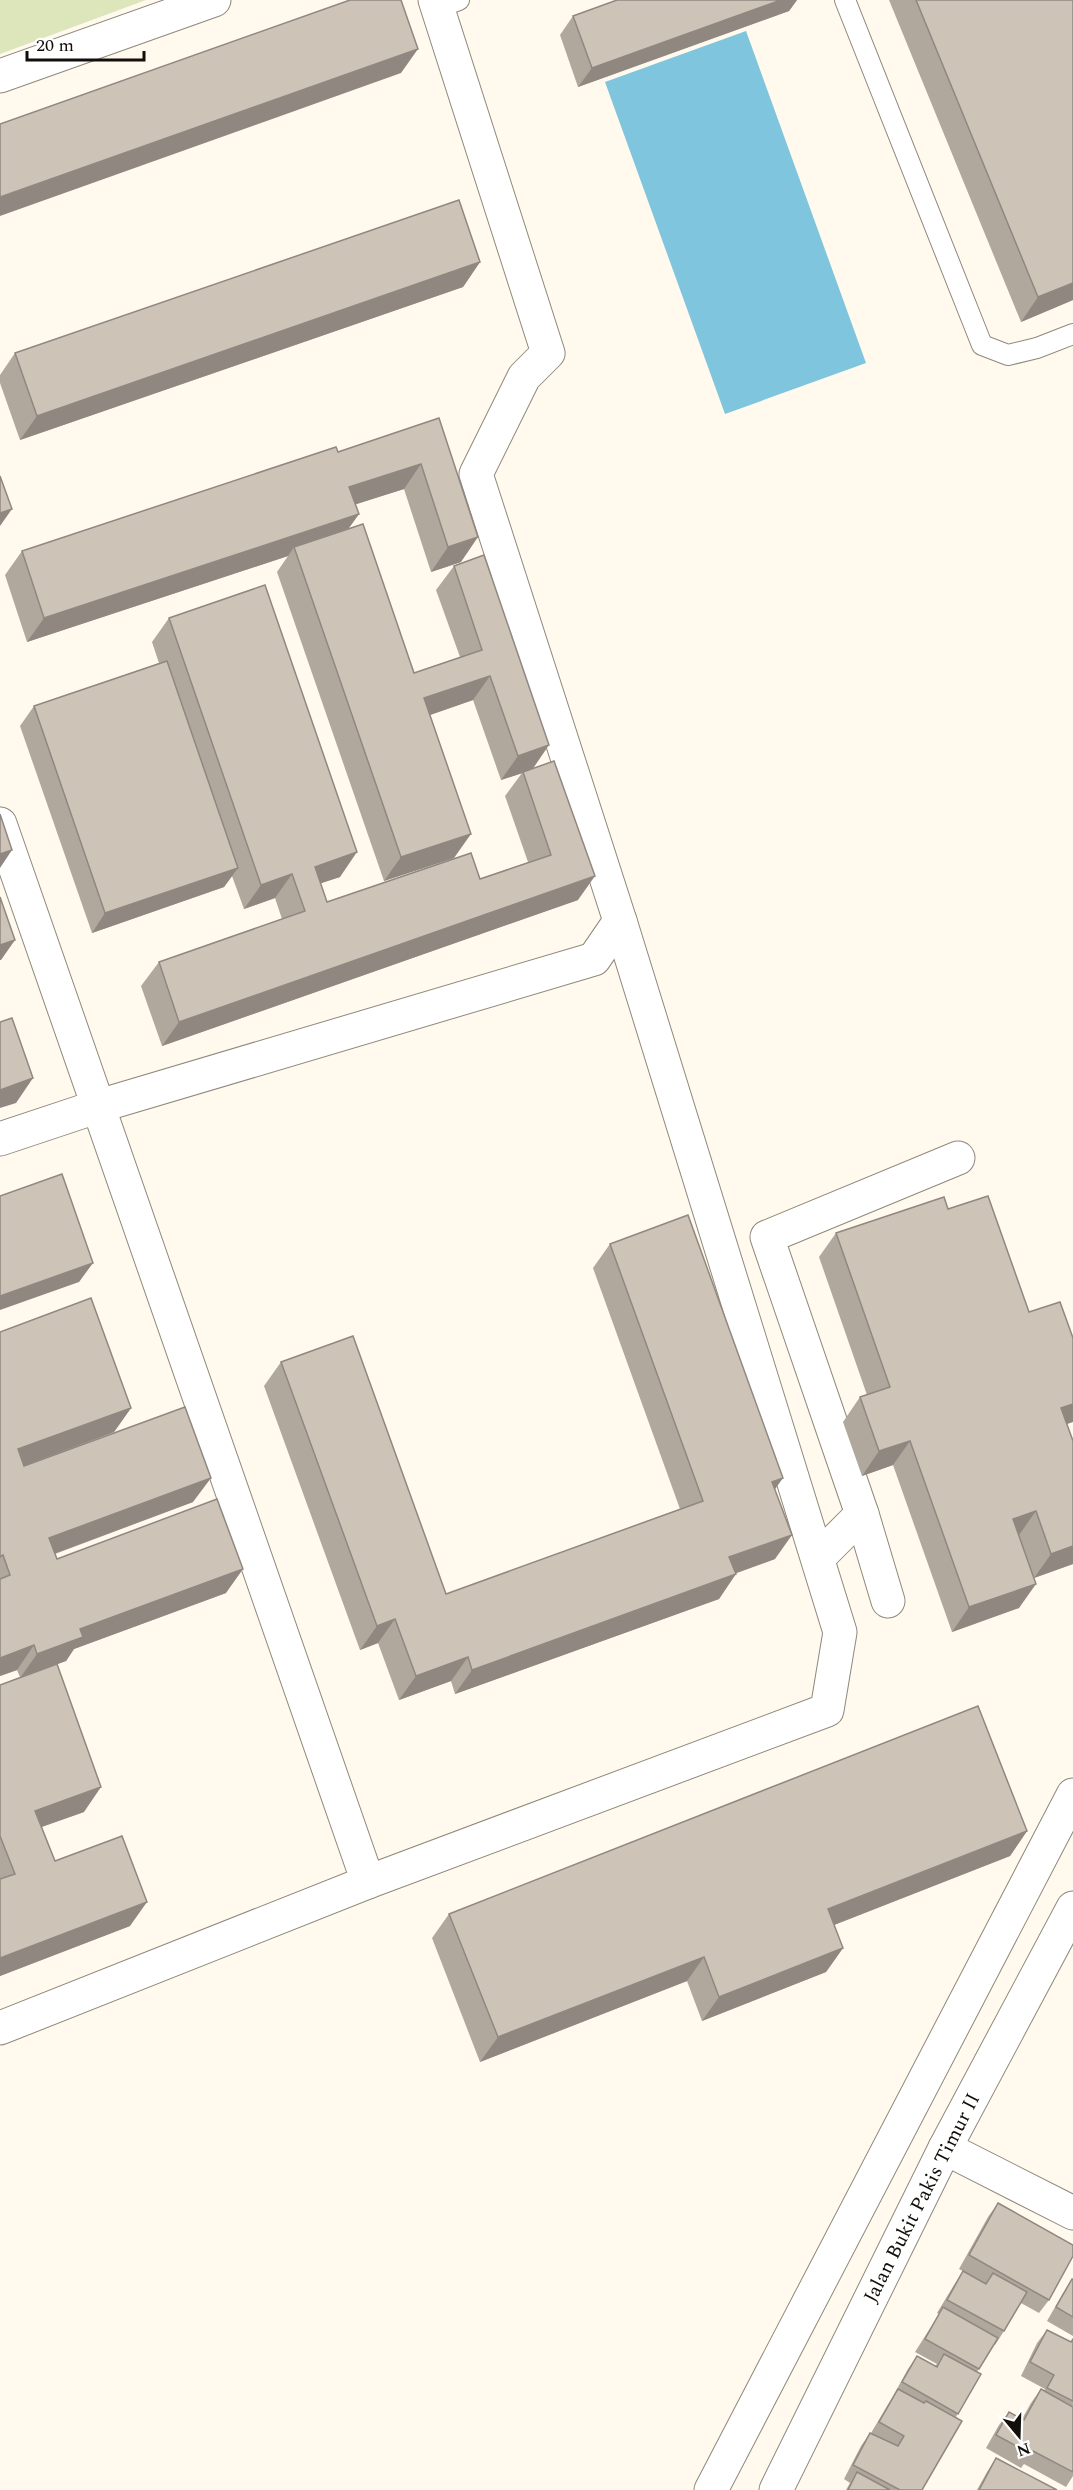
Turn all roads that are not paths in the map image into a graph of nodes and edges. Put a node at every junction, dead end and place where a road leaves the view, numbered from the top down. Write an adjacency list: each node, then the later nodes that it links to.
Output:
1 (214, 0): 4 (street)
2 (845, 0): 5 (lane)
3 (444, 3): 7 (street)
4 (0, 76)
5 (1073, 334)
6 (0, 824): 8 (street)
7 (620, 921): 8 (street); 12 (street)
8 (99, 1106): 9 (street); 15 (street)
9 (0, 1139)
10 (958, 1158): 11 (street)
11 (862, 1514): 12 (street); 13 (street)
12 (818, 1558): 15 (street)
13 (888, 1601)
14 (1073, 1795): 20 (street)
15 (368, 1882): 17 (street)
16 (1073, 1908): 18 (street, Jalan Bukit Pakis Timur II)
17 (0, 2028)
18 (945, 2148): 19 (street); 21 (street, Jalan Bukit Pakis Timur II)
19 (1073, 2213)
20 (711, 2490)
21 (776, 2490)

